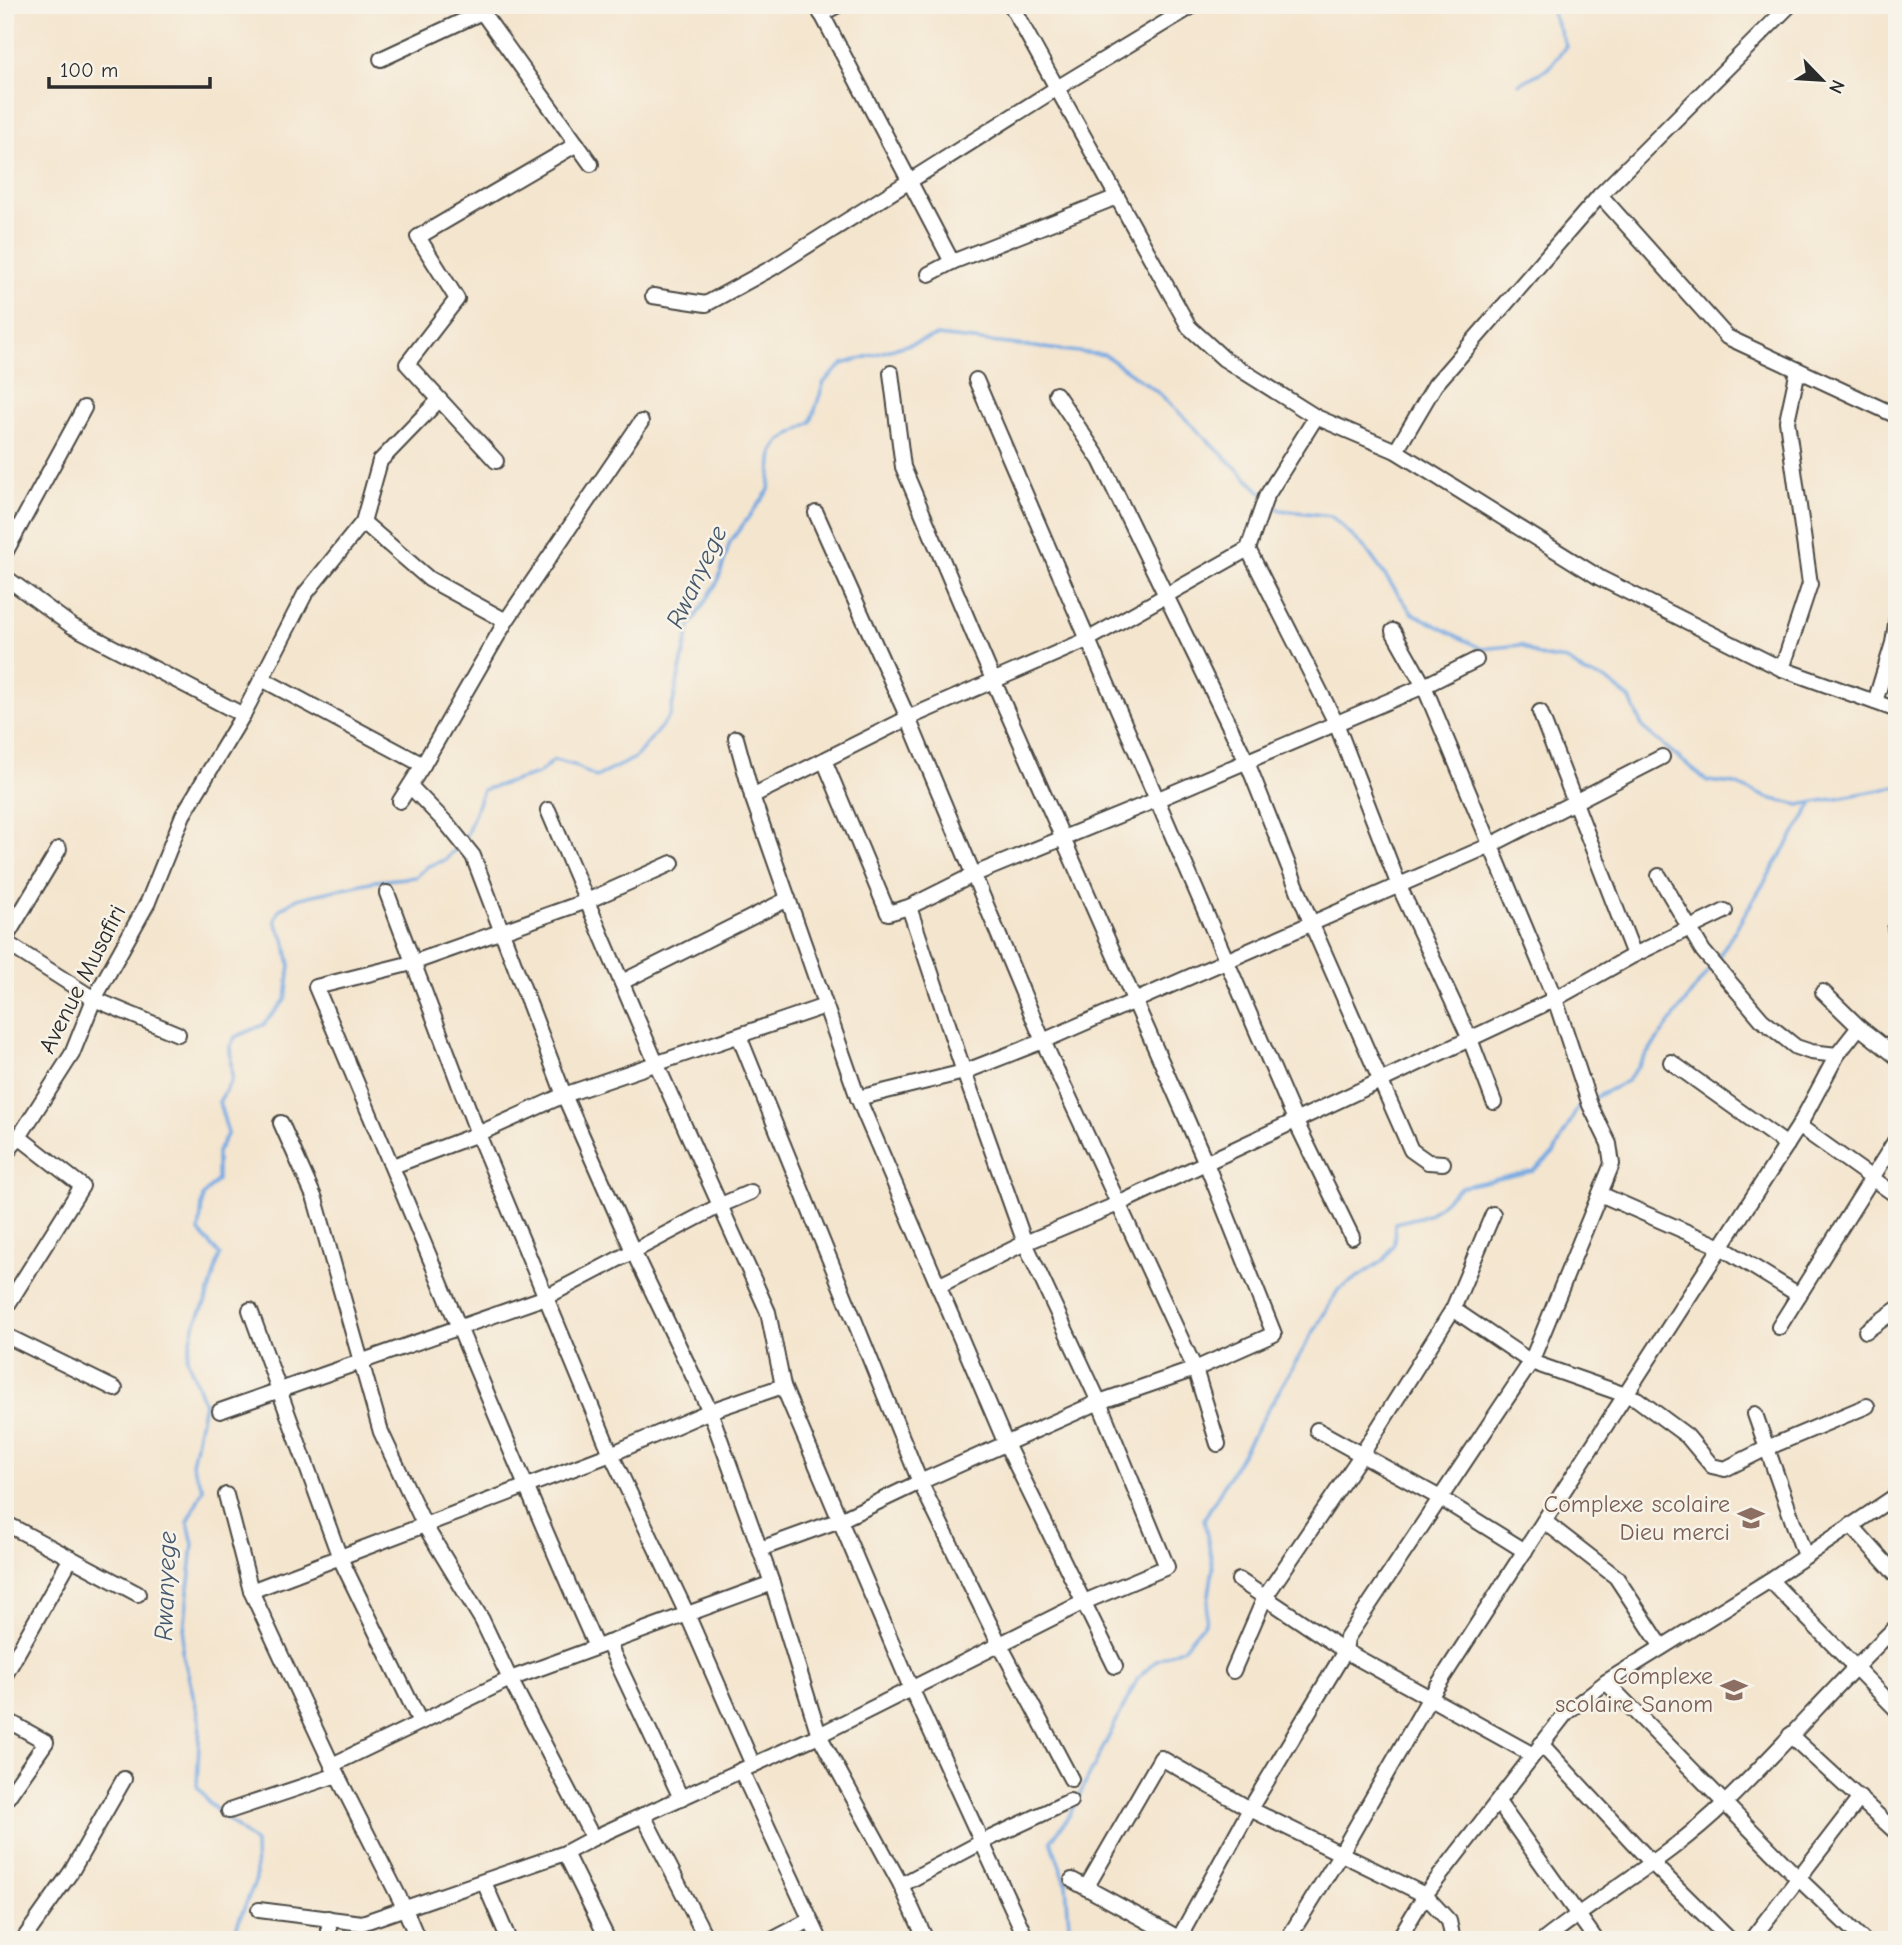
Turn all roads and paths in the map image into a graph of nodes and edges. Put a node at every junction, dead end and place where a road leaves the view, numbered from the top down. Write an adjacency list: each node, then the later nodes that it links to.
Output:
1 (838, 5): 6 (street)
2 (1011, 5): 8 (street)
3 (1194, 5): 8 (street)
4 (1790, 5): 12 (street)
5 (485, 8): 7 (street); 9 (street)
6 (819, 10): 11 (street)
7 (380, 59)
8 (1057, 88): 11 (street); 13 (street)
9 (576, 144): 10 (street); 21 (street)
10 (591, 164)
11 (910, 181): 14 (street); 16 (street)
12 (1600, 195): 17 (street); 26 (street)
13 (1117, 197): 14 (street); 23 (street)
14 (952, 262): 15 (street)
15 (929, 274)
16 (653, 296)
17 (1798, 370): 24 (street); 39 (street)
18 (891, 373): 41 (street)
19 (975, 380): 37 (street)
20 (1056, 394): 33 (street)
21 (439, 400): 27 (street); 29 (street)
22 (83, 408): 31 (street)
23 (1316, 416): 26 (street); 30 (street)
24 (1897, 416)
25 (641, 422): 35 (street)
26 (1396, 452): 39 (street)
27 (496, 461)
28 (816, 513): 47 (street)
29 (363, 522): 35 (street); 40 (street, Avenue Musafiri)
30 (1248, 549): 33 (street); 48 (street)
31 (5, 553)
32 (5, 577): 46 (street)
33 (1166, 595): 37 (street); 52 (street)
34 (1897, 618): 43 (street)
35 (506, 621): 53 (street)
36 (1394, 631): 42 (street)
37 (1089, 639): 41 (street); 56 (street)
38 (1476, 660): 42 (street)
39 (1782, 669): 43 (street)
40 (262, 679): 46 (street, Avenue Musafiri); 53 (street)
41 (994, 682): 47 (street); 60 (street)
42 (1424, 686): 48 (street); 61 (street)
43 (1875, 702): 44 (street)
44 (1897, 710)
45 (1539, 712): 58 (street)
46 (243, 715): 81 (street, Avenue Musafiri)
47 (908, 718): 51 (street); 64 (street)
48 (1336, 723): 52 (street); 66 (street)
49 (736, 738): 55 (street)
50 (1662, 757): 58 (street)
51 (824, 760): 55 (street); 70 (street)
52 (1247, 762): 56 (street); 72 (street)
53 (424, 765): 54 (street)
54 (410, 786): 57 (street); 74 (street)
55 (752, 796): 68 (street)
56 (1156, 800): 60 (street); 77 (street)
57 (400, 801)
58 (1574, 802): 61 (street); 76 (street)
59 (548, 810): 69 (street)
60 (1064, 838): 64 (street); 83 (street)
61 (1491, 845): 66 (street); 82 (street)
62 (59, 849): 75 (street)
63 (673, 863): 69 (street)
64 (975, 874): 70 (street); 89 (street)
65 (1659, 876): 73 (street)
66 (1399, 886): 72 (street); 88 (street)
67 (387, 893): 78 (street)
68 (788, 899): 79 (street); 84 (street)
69 (587, 901): 74 (street); 79 (street)
70 (909, 907): 94 (street)
71 (1725, 911): 73 (street)
72 (1312, 925): 77 (street); 95 (street)
73 (1689, 929): 76 (street); 90 (street)
74 (502, 932): 78 (street); 96 (street)
75 (5, 941): 81 (street)
76 (1634, 955): 82 (street)
77 (1227, 962): 83 (street); 99 (street)
78 (412, 963): 102 (street); 109 (street)
79 (622, 982): 93 (street)
80 (1823, 992): 85 (street)
81 (94, 999): 86 (street); 103 (street, Avenue Musafiri)
82 (1555, 999): 88 (street); 112 (street)
83 (1136, 1001): 89 (street); 107 (street)
84 (825, 1006): 87 (street); 97 (street)
85 (1859, 1027): 90 (street); 91 (street)
86 (178, 1034)
87 (738, 1036): 93 (street); 150 (street)
88 (1470, 1039): 95 (street); 98 (street)
89 (1043, 1041): 94 (street); 114 (street)
90 (1838, 1055): 101 (street)
91 (1897, 1057)
92 (1671, 1062): 105 (street)
93 (656, 1063): 96 (street); 115 (street)
94 (964, 1072): 97 (street); 118 (street)
95 (1382, 1079): 99 (street); 108 (street)
96 (564, 1096): 102 (street); 120 (street)
97 (858, 1097): 121 (street)
98 (1494, 1102)
99 (1296, 1122): 107 (street); 117 (street)
100 (281, 1123): 132 (street)
101 (1800, 1126): 105 (street); 110 (street)
102 (478, 1134): 109 (street); 123 (street)
103 (19, 1137): 106 (street, Avenue Musafiri); 124 (street)
104 (1897, 1138): 110 (street)
105 (1787, 1145): 119 (street)
106 (5, 1155)
107 (1206, 1163): 114 (street); 134 (street)
108 (1443, 1163)
109 (393, 1166): 128 (street)
110 (1872, 1178): 113 (street); 122 (street)
111 (751, 1192): 115 (street)
112 (1600, 1194): 119 (street); 133 (street)
113 (1897, 1196)
114 (1118, 1204): 118 (street); 134 (street)
115 (721, 1205): 120 (street); 135 (street)
116 (1493, 1214): 127 (street)
117 (1352, 1237)
118 (1025, 1243): 121 (street); 139 (street)
119 (1721, 1247): 122 (street); 138 (street)
120 (633, 1251): 123 (street); 142 (street)
121 (938, 1286): 145 (street)
122 (1799, 1295): 129 (street)
123 (546, 1297): 128 (street); 148 (street)
124 (5, 1309)
125 (1897, 1309): 130 (street)
126 (250, 1310): 137 (street)
127 (1452, 1310): 133 (street); 149 (street)
128 (460, 1327): 132 (street); 151 (street)
129 (1779, 1327)
130 (1866, 1331)
131 (5, 1335): 136 (street)
132 (361, 1362): 137 (street); 159 (street)
133 (1531, 1362): 138 (street); 154 (street)
134 (1195, 1369): 139 (street); 146 (street)
135 (783, 1386): 142 (street); 155 (street)
136 (115, 1388)
137 (279, 1392): 141 (street); 164 (street)
138 (1625, 1395): 147 (street); 156 (street)
139 (1099, 1402): 145 (street); 172 (street)
140 (1867, 1406): 147 (street)
141 (220, 1411)
142 (710, 1411): 148 (street); 160 (street)
143 (1755, 1414): 147 (street)
144 (1317, 1430): 149 (street)
145 (1006, 1444): 150 (street); 172 (street)
146 (1218, 1444)
147 (1767, 1448): 162 (street)
148 (611, 1454): 151 (street); 173 (street)
149 (1362, 1454): 154 (street); 171 (street)
150 (920, 1482): 155 (street); 175 (street)
151 (525, 1487): 159 (street); 176 (street)
152 (226, 1495): 169 (street)
153 (1897, 1495): 158 (street)
154 (1440, 1498): 161 (street); 178 (street)
155 (839, 1520): 160 (street); 185 (street)
156 (1544, 1521): 161 (street); 177 (street)
157 (5, 1523): 163 (street)
158 (1852, 1525): 162 (street); 165 (street)
159 (425, 1526): 164 (street); 183 (street)
160 (760, 1549): 168 (street)
161 (1525, 1551): 186 (street)
162 (1805, 1556): 167 (street)
163 (71, 1558): 170 (street); 182 (street)
164 (340, 1558): 169 (street); 189 (street)
165 (1897, 1576)
166 (1239, 1580): 171 (street)
167 (1770, 1580): 177 (street); 180 (street)
168 (772, 1583): 173 (street); 190 (street)
169 (251, 1591): 194 (street)
170 (138, 1594)
171 (1265, 1597): 178 (street); 181 (street)
172 (1084, 1602): 175 (street); 179 (street)
173 (687, 1614): 176 (street); 193 (street)
174 (1897, 1626): 180 (street)
175 (999, 1643): 185 (street); 196 (street)
176 (602, 1645): 183 (street); 197 (street)
177 (1662, 1647): 184 (street)
178 (1345, 1651): 186 (street); 203 (street)
179 (1115, 1666)
180 (1854, 1666): 187 (street); 191 (street)
181 (1233, 1671)
182 (5, 1675)
183 (510, 1679): 189 (street); 207 (street)
184 (1606, 1682): 192 (street); 202 (street)
185 (911, 1688): 190 (street); 208 (street)
186 (1429, 1699): 192 (street); 210 (street)
187 (1897, 1710)
188 (5, 1719): 199 (street)
189 (420, 1722): 194 (street)
190 (819, 1735): 193 (street); 215 (street)
191 (1790, 1735): 198 (street); 202 (street)
192 (1537, 1750): 201 (street); 211 (street)
193 (747, 1767): 197 (street); 222 (street)
194 (334, 1770): 204 (street); 218 (street)
195 (124, 1779): 224 (street)
196 (1071, 1779)
197 (681, 1798): 205 (street)
198 (1860, 1798): 206 (street); 212 (street)
199 (5, 1801)
200 (1070, 1801): 208 (street)
201 (1498, 1802): 217 (street); 220 (street)
202 (1726, 1803): 211 (street); 212 (street)
203 (1250, 1809): 210 (street); 216 (street); 223 (street)
204 (229, 1811)
205 (643, 1815): 207 (street); 229 (street)
206 (1897, 1833)
207 (593, 1838): 209 (street)
208 (982, 1842): 215 (street); 233 (street)
209 (565, 1853): 214 (street); 228 (street)
210 (1341, 1853): 217 (street); 234 (street)
211 (1653, 1864): 220 (street); 239 (street)
212 (1798, 1878): 240 (street); 241 (street)
213 (1072, 1880): 216 (street)
214 (484, 1882): 218 (street); 227 (street)
215 (901, 1885): 232 (street)
216 (1086, 1888): 223 (street)
217 (1425, 1895): 235 (street); 236 (street)
218 (405, 1909): 221 (street); 226 (street)
219 (259, 1910): 221 (street)
220 (1578, 1914): 237 (street); 238 (street)
221 (328, 1918): 225 (street)
222 (810, 1920): 230 (street); 231 (street)
223 (1180, 1939)
224 (23, 1940)
225 (330, 1940)
226 (418, 1940)
227 (509, 1940)
228 (608, 1940)
229 (707, 1940)
230 (772, 1940)
231 (820, 1940)
232 (926, 1940)
233 (1016, 1940)
234 (1287, 1940)
235 (1398, 1940)
236 (1453, 1940)
237 (1544, 1940)
238 (1596, 1940)
239 (1730, 1940)
240 (1751, 1940)
241 (1863, 1940)

